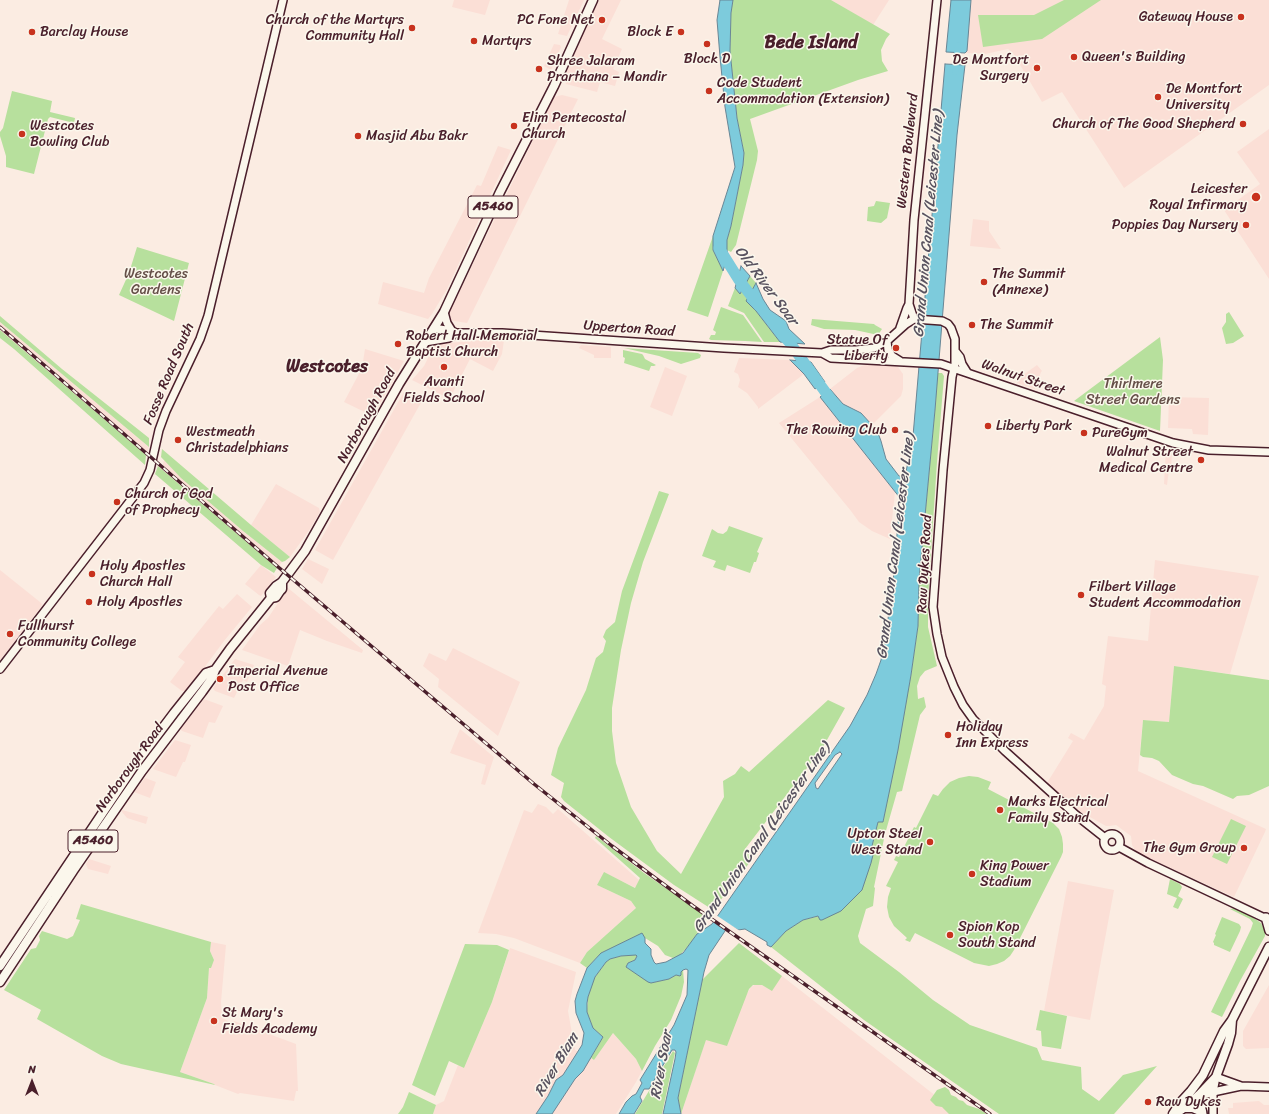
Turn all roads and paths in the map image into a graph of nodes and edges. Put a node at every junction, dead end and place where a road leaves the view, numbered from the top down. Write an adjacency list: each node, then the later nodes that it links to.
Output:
1 (283, 0): 19 (street, Fosse Road South)
2 (593, 0): 5 (main road, Narborough Road / A5460)
3 (937, 0): 4 (street, Western Boulevard)
4 (909, 304): 6 (street, Western Boulevard); 8 (street, Western Boulevard)
5 (444, 312): 7 (main road, Narborough Road / A5460); 9 (street)
6 (917, 319): 8 (street, Upperton Road); 12 (street)
7 (434, 328): 9 (street, Upperton Road); 11 (main road, Narborough Road / A5460)
8 (899, 329): 10 (street, Upperton Road)
9 (454, 332): 11 (street); 13 (street, Upperton Road)
10 (887, 341): 13 (street, Upperton Road); 14 (street)
11 (425, 342): 20 (main road, Narborough Road / A5460)
12 (956, 352): 15 (street); 16 (street); 17 (street)
13 (822, 353): 14 (street, Upperton Road)
14 (900, 361): 15 (street, Upperton Road)
15 (939, 364): 16 (street, Upperton Road)
16 (954, 368): 17 (street, Walnut Street); 21 (street, Raw Dykes Road)
17 (967, 372): 18 (street, Walnut Street)
18 (1269, 452)
19 (0, 669)
20 (214, 670): 26 (main road, Narborough Road / A5460); 27 (main road, Narborough Road / A5460)
21 (1105, 838): 22 (street, Raw Dykes Road); 22 (street, Raw Dykes Road)
22 (1119, 847): 23 (street, Raw Dykes Road)
23 (1268, 918): 24 (street)
24 (1269, 931)
25 (1269, 947): 28 (main road)
26 (0, 966)
27 (0, 982)
28 (1232, 1020): 29 (main road); 30 (main road)
29 (1203, 1075): 34 (main road); 37 (main road)
30 (1216, 1077): 31 (street); 33 (street); 34 (main road)
31 (1241, 1086): 32 (street); 33 (street)
32 (1269, 1087)
33 (1213, 1092): 34 (main road); 38 (street)
34 (1199, 1095): 35 (main road); 36 (street)
35 (1184, 1108): 36 (main road); 37 (main road)
36 (1202, 1113)
37 (1174, 1114)
38 (1213, 1114)

